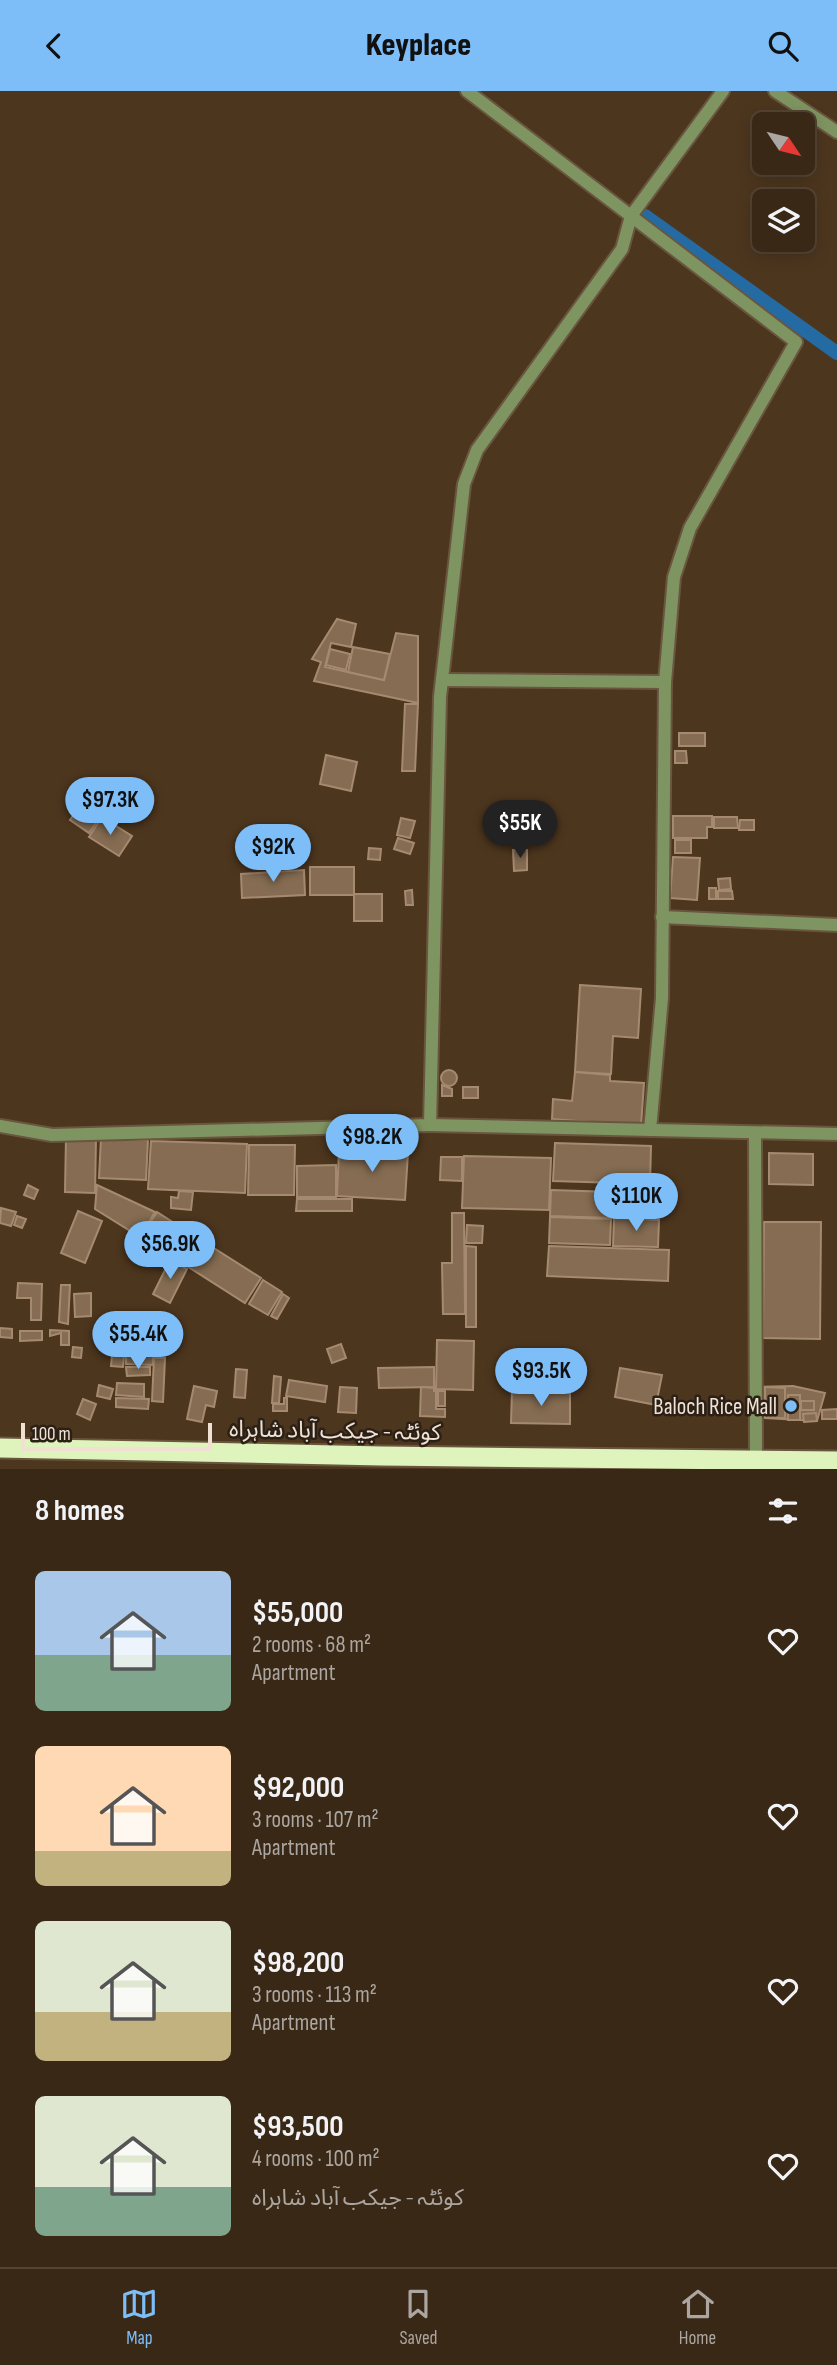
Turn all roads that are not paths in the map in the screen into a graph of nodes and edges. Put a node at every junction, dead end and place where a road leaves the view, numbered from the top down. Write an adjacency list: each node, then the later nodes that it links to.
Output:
1 (467, 91): 5 (street)
2 (723, 91): 5 (street)
3 (775, 91): 4 (street)
4 (837, 132)
5 (631, 216): 6 (street); 7 (street)
6 (442, 680): 7 (street); 10 (street)
7 (664, 683): 8 (street)
8 (662, 916): 9 (street); 12 (street)
9 (837, 925)
10 (430, 1125): 11 (street); 12 (street)
11 (0, 1126)
12 (650, 1130): 13 (street)
13 (755, 1133): 14 (street); 16 (street)
14 (837, 1134)
15 (0, 1448): 16 (highway, کوئٹہ - جیکب آباد شاہراہ)
16 (756, 1460): 17 (highway, کوئٹہ - جیکب آباد شاہراہ)
17 (837, 1461)

